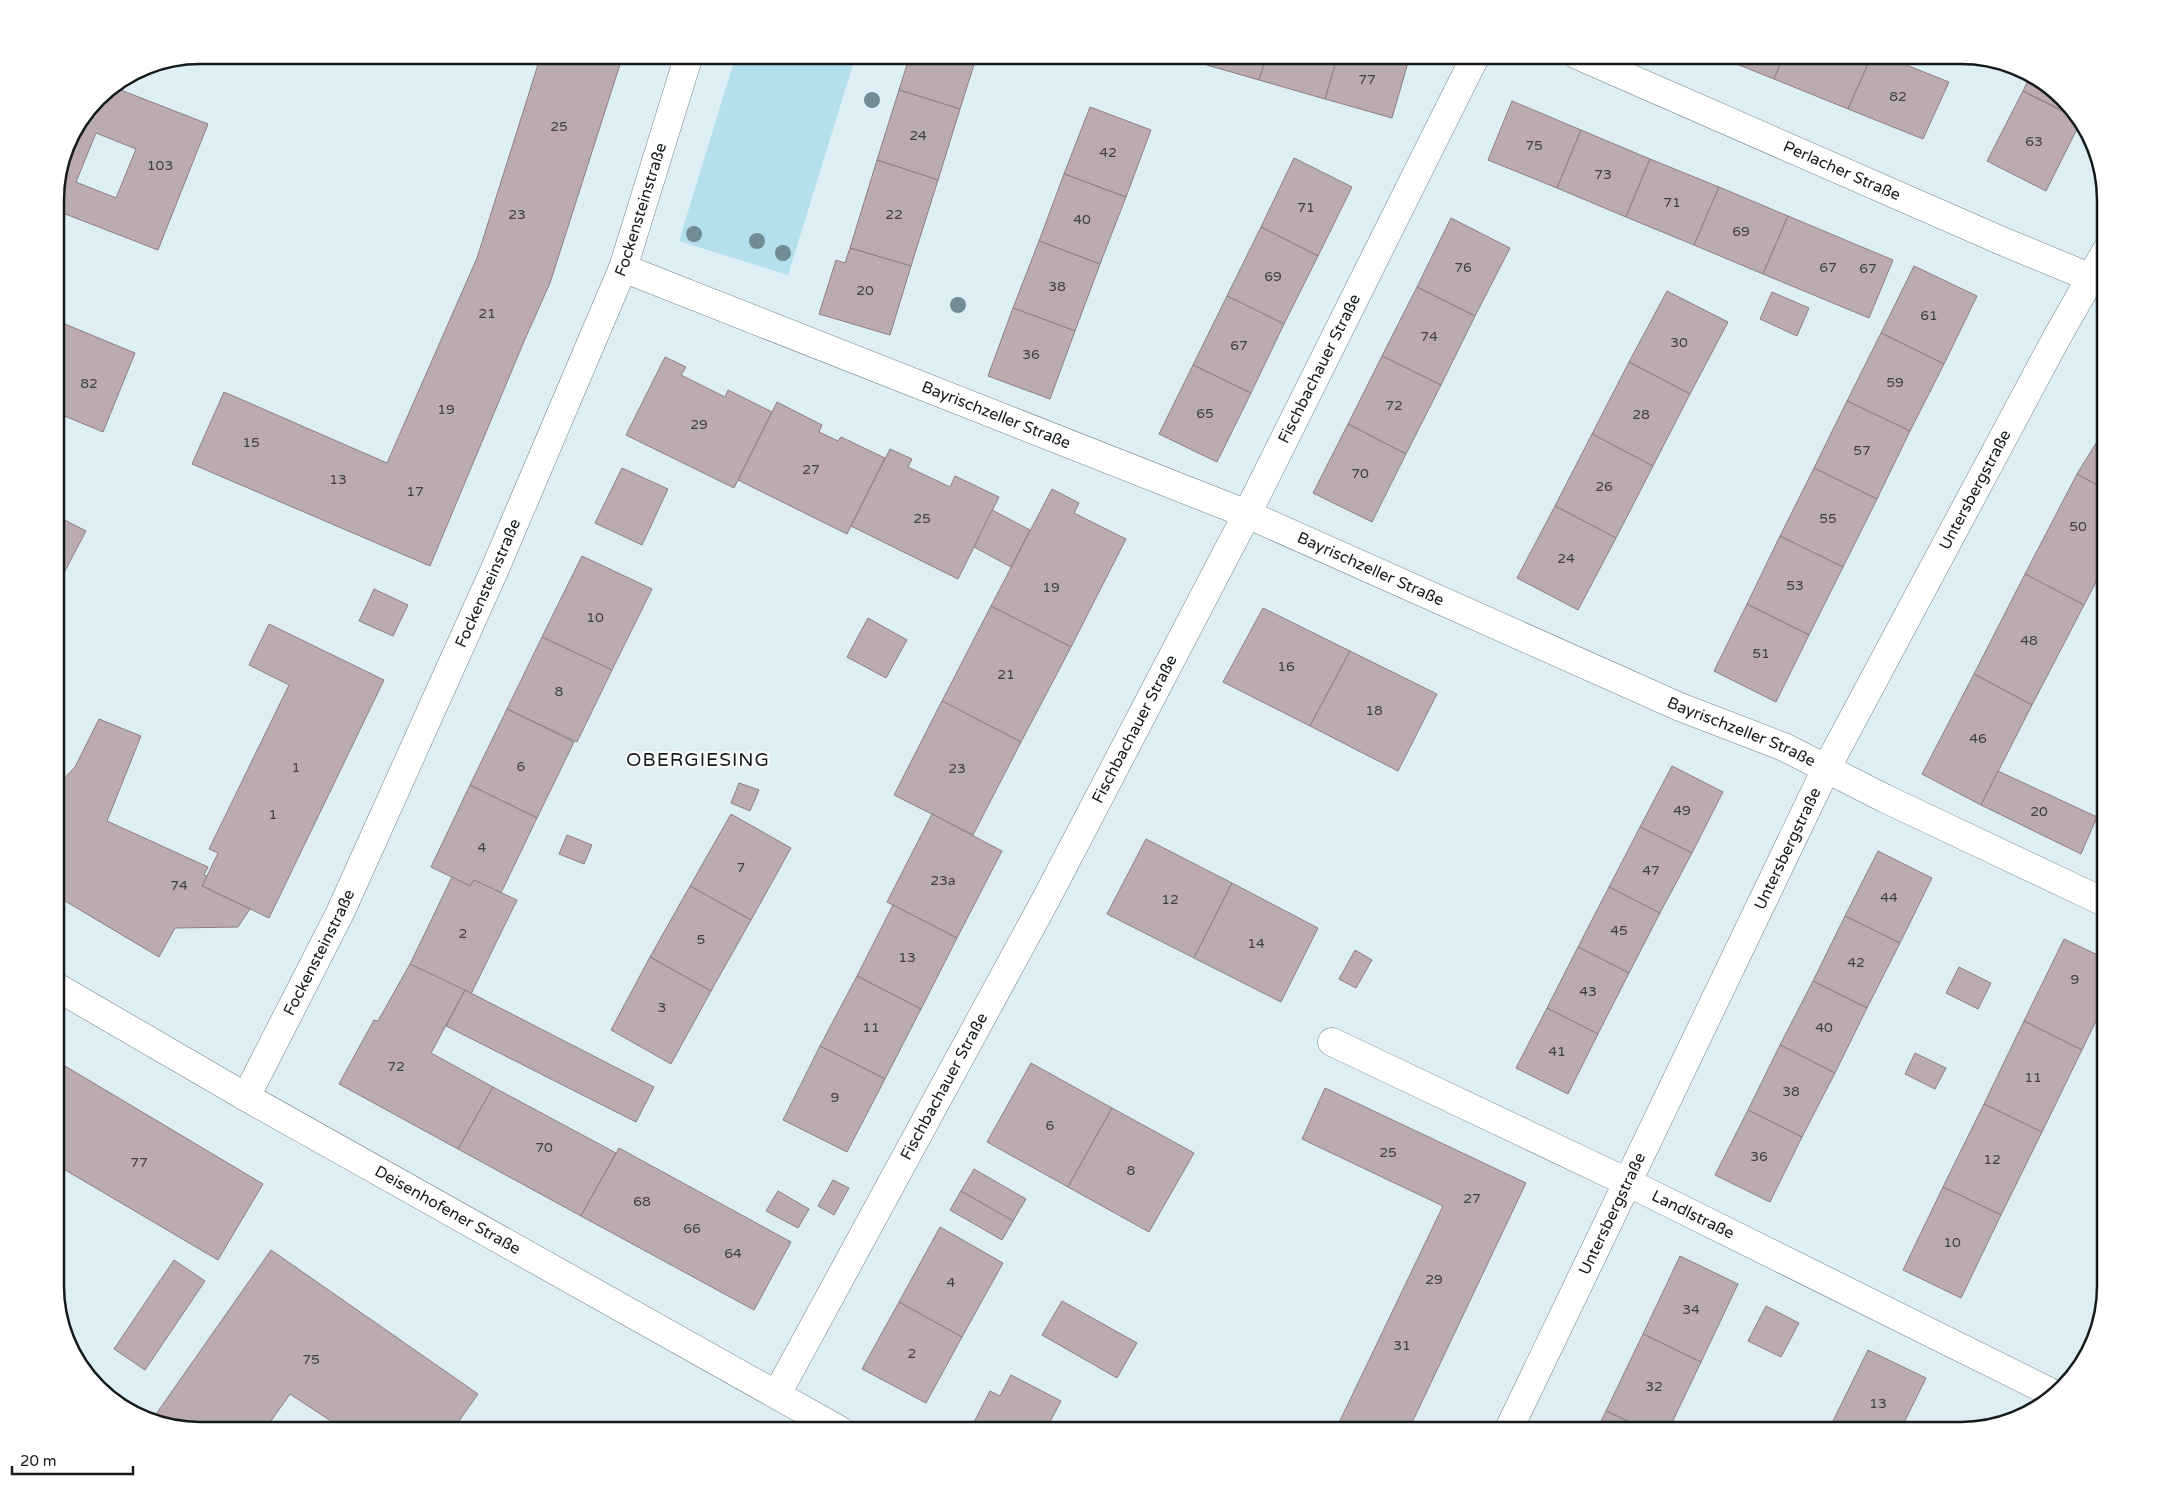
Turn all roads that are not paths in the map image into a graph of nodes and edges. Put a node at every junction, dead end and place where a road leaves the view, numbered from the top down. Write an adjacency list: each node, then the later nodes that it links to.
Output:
1 (686, 64): 4 (street, Fockensteinstraße)
2 (1472, 64): 7 (street, Fischbachauer Straße)
3 (1598, 64): 5 (street, Perlacher Straße)
4 (623, 268): 7 (street, Bayrischzeller Straße); 12 (street, Fockensteinstraße)
5 (2097, 281)
6 (2097, 282): 8 (street, Untersbergstraße)
7 (1247, 514): 8 (street, Bayrischzeller Straße); 15 (street, Fischbachauer Straße)
8 (1826, 769): 9 (street, Bayrischzeller Straße); 13 (street, Untersbergstraße)
9 (2097, 899)
10 (64, 991): 12 (street, Deisenhofener Straße)
11 (1332, 1042): 13 (street, Landlstraße)
12 (246, 1096): 15 (street, Deisenhofener Straße)
13 (1627, 1182): 14 (street, Landlstraße); 17 (street, Untersbergstraße)
14 (2048, 1391)
15 (777, 1394): 16 (street, Deisenhofener Straße)
16 (826, 1422)
17 (1512, 1422)

